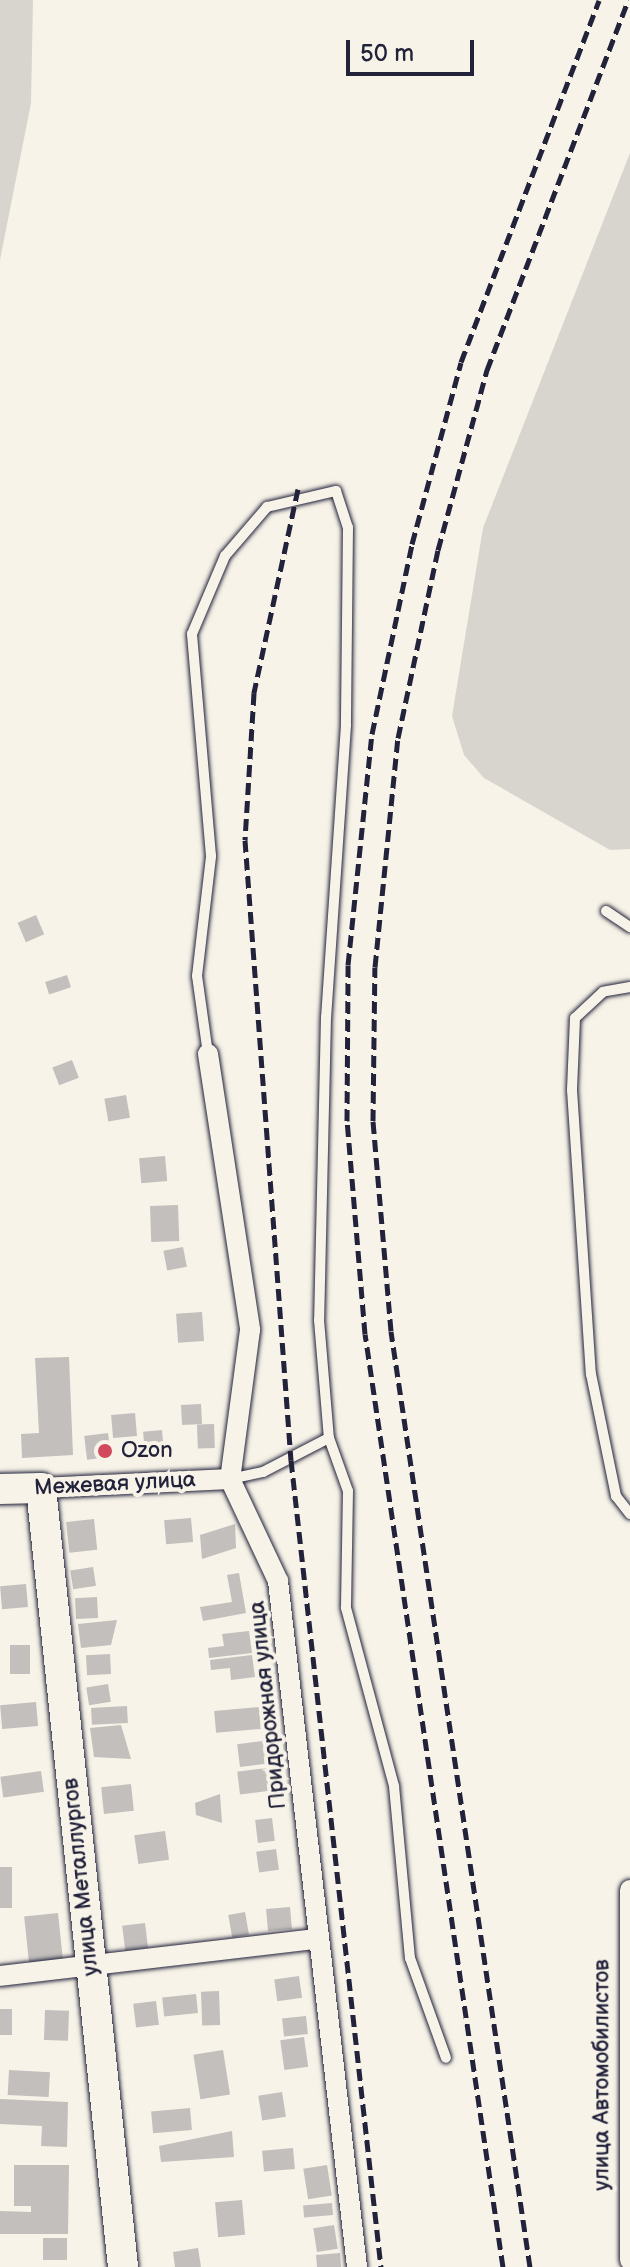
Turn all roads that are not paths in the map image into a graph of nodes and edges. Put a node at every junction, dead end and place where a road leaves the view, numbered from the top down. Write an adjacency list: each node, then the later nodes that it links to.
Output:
1 (606, 911): 2 (lane)
2 (630, 927)
3 (630, 987): 9 (lane)
4 (208, 1054): 5 (lane); 6 (street)
5 (329, 1438): 6 (lane); 15 (lane)
6 (230, 1479): 7 (street, Межевая улица); 12 (street, Придорожная улица)
7 (41, 1488): 8 (street, Межевая улица); 13 (street, улица Металлургов)
8 (0, 1489)
9 (630, 1514)
10 (630, 1890): 11 (street, улица Автомобилистов)
11 (629, 1922): 16 (street, улица Автомобилистов)
12 (317, 1939): 13 (street); 18 (street, Придорожная улица)
13 (91, 1970): 14 (street); 17 (street, улица Металлургов)
14 (0, 1976)
15 (446, 2058)
16 (630, 2260)
17 (123, 2267)
18 (357, 2267)

